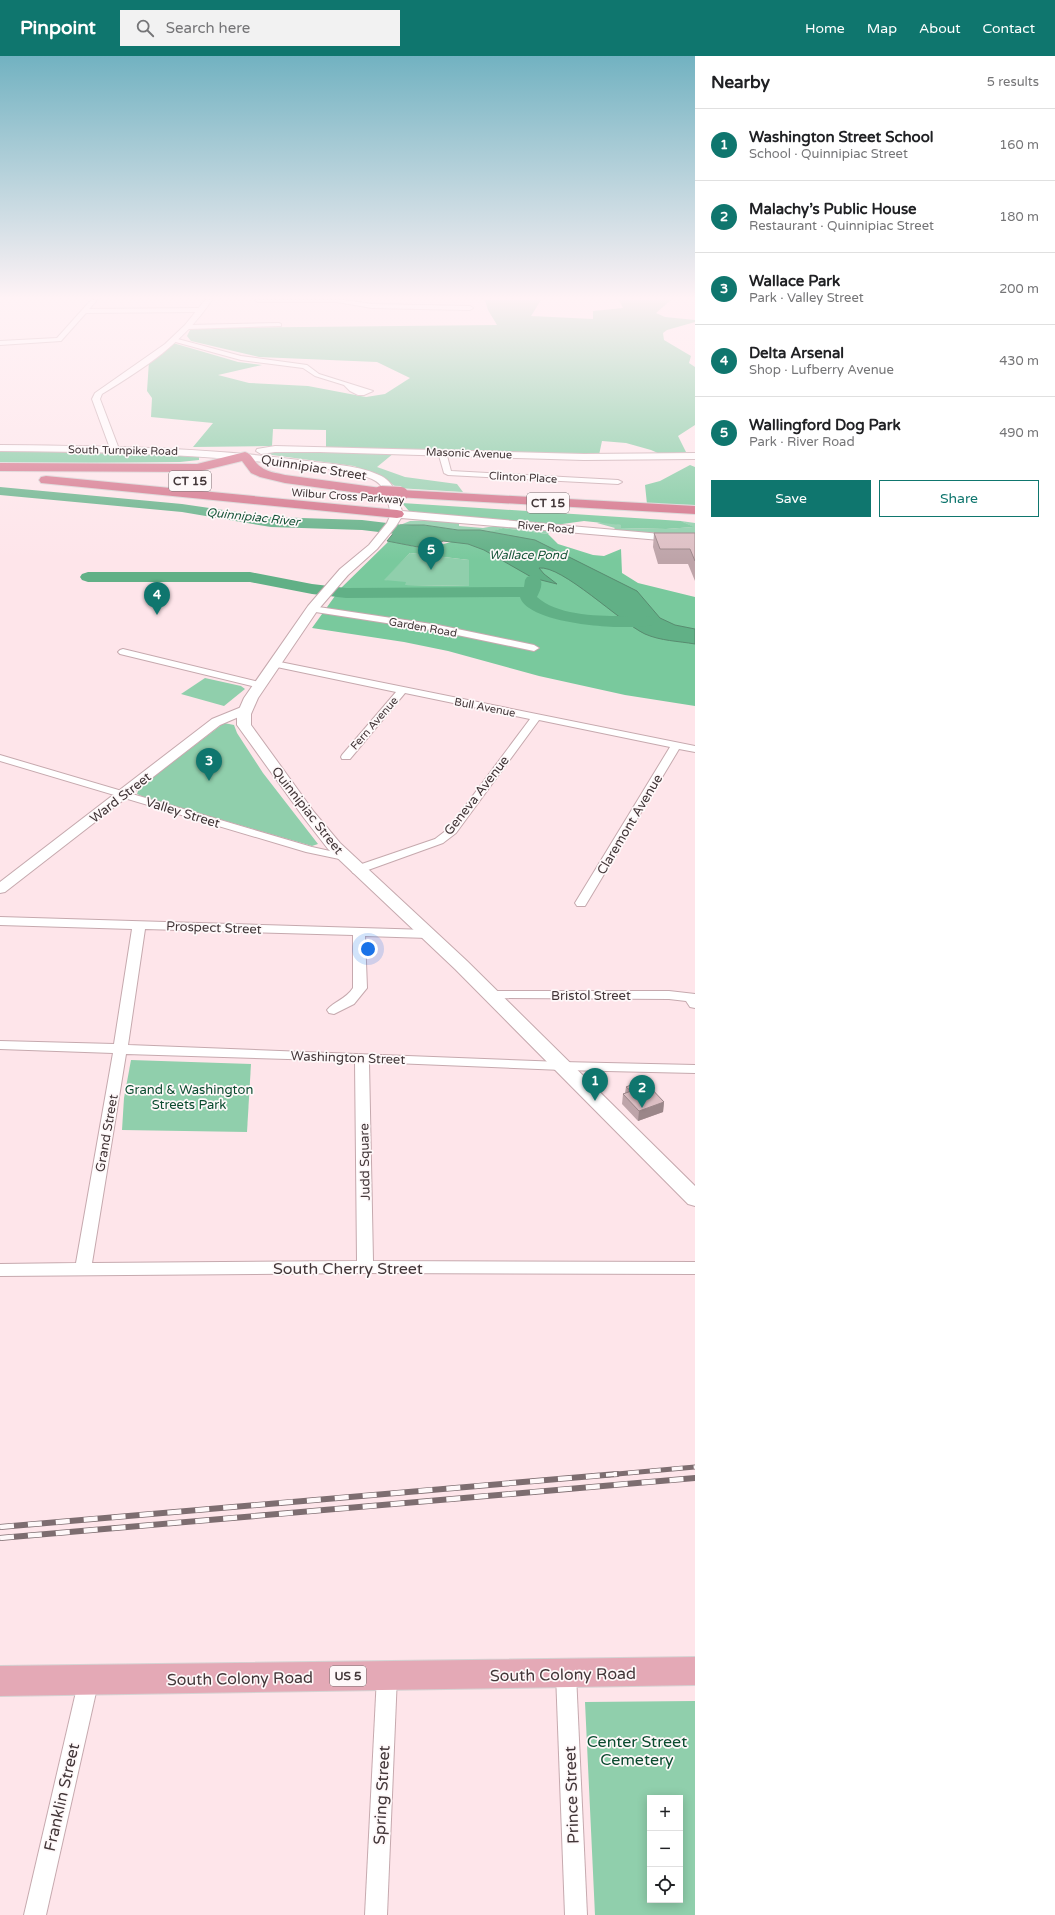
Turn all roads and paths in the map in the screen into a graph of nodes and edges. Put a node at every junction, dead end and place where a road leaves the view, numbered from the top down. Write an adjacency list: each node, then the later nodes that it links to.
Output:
1 (109, 387): 3 (street)
2 (0, 448): 3 (main road, South Turnpike Road)
3 (114, 449): 5 (main road, South Turnpike Road)
4 (442, 452): 5 (main road, Masonic Avenue); 6 (main road, Masonic Avenue); 12 (street, Clinton Place)
5 (245, 456): 7 (main road, Quinnipiac Street); 8 (highway); 10 (highway)
6 (695, 456)
7 (277, 460): 10 (highway); 18 (main road, Quinnipiac Street)
8 (0, 467)
9 (4, 475): 11 (highway, CT 15); 13 (highway, Wilbur Cross Parkway / CT 15); 18 (highway)
10 (263, 480): 13 (highway)
11 (201, 482)
12 (618, 482)
13 (382, 494): 14 (highway, Wilbur Cross Parkway / CT 15)
14 (403, 497): 15 (highway, Wilbur Cross Parkway / CT 15); 16 (highway, Wilbur Cross Parkway / CT 15)
15 (695, 510)
16 (644, 515): 17 (highway, Wilbur Cross Parkway / CT 15); 19 (highway)
17 (695, 517)
18 (394, 519): 20 (main road, River Road); 21 (main road)
19 (695, 522)
20 (695, 540)
21 (312, 609): 22 (street, Garden Road); 24 (main road)
22 (534, 648)
23 (123, 652): 25 (street)
24 (275, 664): 25 (main road); 26 (street, Bull Avenue)
25 (260, 685): 27 (main road)
26 (403, 690): 28 (street, Bull Avenue); 31 (street, Fern Avenue)
27 (244, 710): 33 (street, Ward Street); 34 (main road, Quinnipiac Street)
28 (536, 717): 29 (street, Bull Avenue); 35 (street, Geneva Avenue)
29 (676, 746): 30 (street, Bull Avenue); 37 (street, Claremont Avenue)
30 (695, 749)
31 (346, 756)
32 (0, 758): 33 (street, Valley Street)
33 (124, 794): 34 (street, Valley Street); 36 (street, Ward Street)
34 (344, 857): 35 (main road, Quinnipiac Street)
35 (357, 870): 41 (main road, Quinnipiac Street)
36 (3, 885)
37 (581, 903)
38 (0, 921): 39 (street, Prospect Street)
39 (138, 925): 40 (street, Prospect Street); 46 (street, Grand Street)
40 (359, 932): 41 (street, Prospect Street); 44 (street)
41 (428, 934): 42 (main road, Quinnipiac Street)
42 (491, 995): 43 (street, Bristol Street); 48 (main road, Quinnipiac Street)
43 (693, 1001)
44 (334, 1010)
45 (0, 1045): 46 (street, Washington Street)
46 (120, 1050): 47 (street, Washington Street); 53 (street, Grand Street)
47 (362, 1057): 48 (street, Washington Street); 51 (street, Judd Square)
48 (562, 1066): 49 (street, Washington Street); 50 (main road, Quinnipiac Street)
49 (695, 1069)
50 (695, 1199)
51 (365, 1267): 52 (street, South Cherry Street); 53 (street, South Cherry Street)
52 (695, 1268)
53 (83, 1269): 54 (street, South Cherry Street)
54 (0, 1270)
55 (695, 1671): 56 (main road, South Colony Road / US 5)
56 (566, 1674): 57 (main road, South Colony Road / US 5); 62 (street, Prince Street)
57 (387, 1676): 58 (main road, South Colony Road / US 5); 61 (street, Spring Street)
58 (89, 1680): 59 (main road, South Colony Road / US 5); 60 (street, Franklin Street)
59 (0, 1681)
60 (35, 1915)
61 (376, 1915)
62 (576, 1915)

